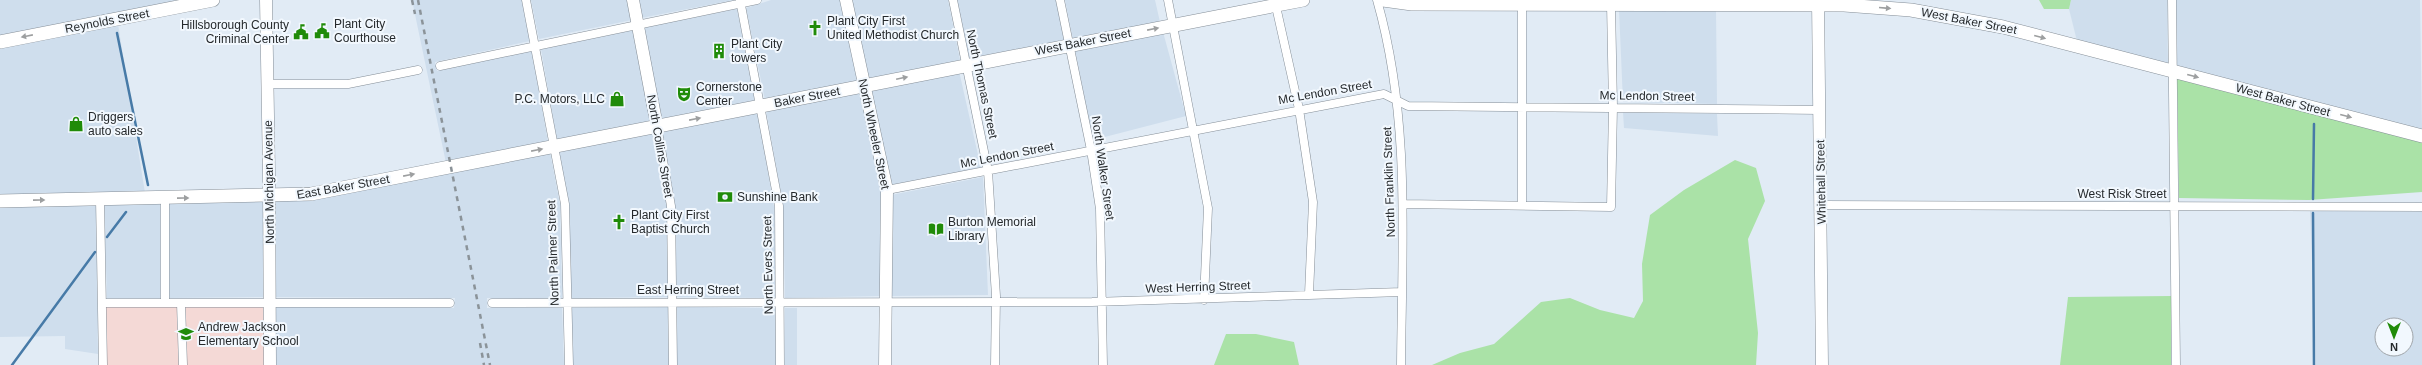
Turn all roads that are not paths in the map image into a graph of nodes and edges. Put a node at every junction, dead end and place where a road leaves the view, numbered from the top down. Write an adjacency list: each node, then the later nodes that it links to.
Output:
1 (213, 0): 19 (main road, Reynolds Street)
2 (266, 0): 31 (street, North Michigan Avenue)
3 (526, 0): 25 (street, North Palmer Street)
4 (633, 0): 22 (street, North Collins Street)
5 (757, 0): 14 (street)
6 (846, 0): 32 (street, North Wheeler Street)
7 (953, 0): 27 (street, North Thomas Street)
8 (1060, 0): 26 (street, North Walker Street)
9 (1168, 0): 23 (street)
10 (1303, 0): 15 (main road, West Baker Street)
11 (1377, 0): 33 (street, North Franklin Street)
12 (1383, 0): 16 (main road, West Baker Street)
13 (2172, 0): 30 (street)
14 (740, 2): 22 (street); 34 (street, North Evers Street)
15 (1275, 2): 23 (main road, West Baker Street); 37 (street)
16 (1522, 2): 20 (main road, West Baker Street); 35 (street)
17 (1648, 2): 18 (main road, West Baker Street); 20 (main road, West Baker Street)
18 (1818, 2): 21 (main road, West Baker Street, one-way to 21); 38 (street, Whitehall Street)
19 (179, 3): 24 (main road, Reynolds Street, one-way to 24)
20 (1611, 4): 36 (street)
21 (1911, 5): 30 (main road, West Baker Street, one-way to 30)
22 (637, 24): 25 (street); 39 (street, North Collins Street)
23 (1173, 25): 26 (main road, West Baker Street, one-way to 23); 40 (street)
24 (0, 42)
25 (535, 44): 28 (street); 42 (street, North Palmer Street)
26 (1070, 45): 27 (main road, West Baker Street); 43 (street, North Walker Street)
27 (966, 65): 32 (main road, West Baker Street, one-way to 27); 44 (street, North Thomas Street)
28 (440, 66)
29 (418, 70): 31 (street)
30 (2173, 71): 41 (main road, West Baker Street, one-way to 41); 53 (street)
31 (268, 84): 46 (street, North Michigan Avenue)
32 (864, 86): 34 (main road, Baker Street); 45 (street, North Wheeler Street)
33 (1398, 100): 35 (street, Mc Lendon Street); 37 (street, Mc Lendon Street); 50 (street, North Franklin Street)
34 (761, 106): 39 (main road, Baker Street, one-way to 34); 67 (street, North Evers Street)
35 (1523, 106): 36 (street, Mc Lendon Street); 51 (street)
36 (1613, 107): 38 (street, Mc Lendon Street); 51 (street)
37 (1299, 109): 40 (street, Mc Lendon Street); 56 (street)
38 (1820, 110): 52 (street, Whitehall Street)
39 (657, 126): 42 (main road, East Baker Street); 59 (street, North Collins Street)
40 (1194, 129): 43 (street, Mc Lendon Street); 57 (street)
41 (2422, 136)
42 (553, 147): 46 (main road, East Baker Street, one-way to 42); 66 (street, North Palmer Street)
43 (1091, 150): 44 (street, Mc Lendon Street); 60 (street, North Walker Street)
44 (988, 171): 45 (street, Mc Lendon Street); 68 (street, North Thomas Street)
45 (887, 190): 69 (street, North Wheeler Street)
46 (269, 196): 47 (main road, East Baker Street, one-way to 46); 58 (street, North Michigan Avenue)
47 (165, 198): 48 (main road, East Baker Street); 62 (street)
48 (100, 199): 49 (main road, East Baker Street, one-way to 48); 61 (street)
49 (0, 201)
50 (1403, 204): 51 (street); 55 (street, North Franklin Street)
51 (1522, 204)
52 (1822, 205): 53 (street, West Risk Street); 80 (street, Whitehall Street)
53 (2174, 206): 54 (street, West Risk Street); 81 (street)
54 (2422, 207)
55 (1402, 292): 56 (street, West Herring Street); 79 (street, North Franklin Street)
56 (1309, 294): 57 (street, West Herring Street)
57 (1204, 300): 60 (street, West Herring Street)
58 (270, 302): 63 (street); 64 (street); 72 (street, North Michigan Avenue)
59 (672, 302): 66 (street, East Herring Street); 67 (street, East Herring Street); 74 (street, North Collins Street)
60 (1101, 302): 68 (street, West Herring Street); 78 (street, North Walker Street)
61 (102, 303): 62 (street); 70 (street)
62 (165, 303): 63 (street)
63 (181, 303): 71 (street)
64 (450, 303)
65 (492, 303): 66 (street, East Herring Street)
66 (567, 303): 73 (street, North Palmer Street)
67 (780, 303): 69 (street, East Herring Street); 75 (street, North Evers Street)
68 (996, 303): 69 (street, West Herring Street); 77 (street, North Thomas Street)
69 (885, 304): 76 (street, North Wheeler Street)
70 (103, 365)
71 (183, 365)
72 (270, 365)
73 (569, 365)
74 (673, 365)
75 (780, 365)
76 (885, 365)
77 (995, 365)
78 (1103, 365)
79 (1401, 365)
80 (1822, 365)
81 (2176, 365)

